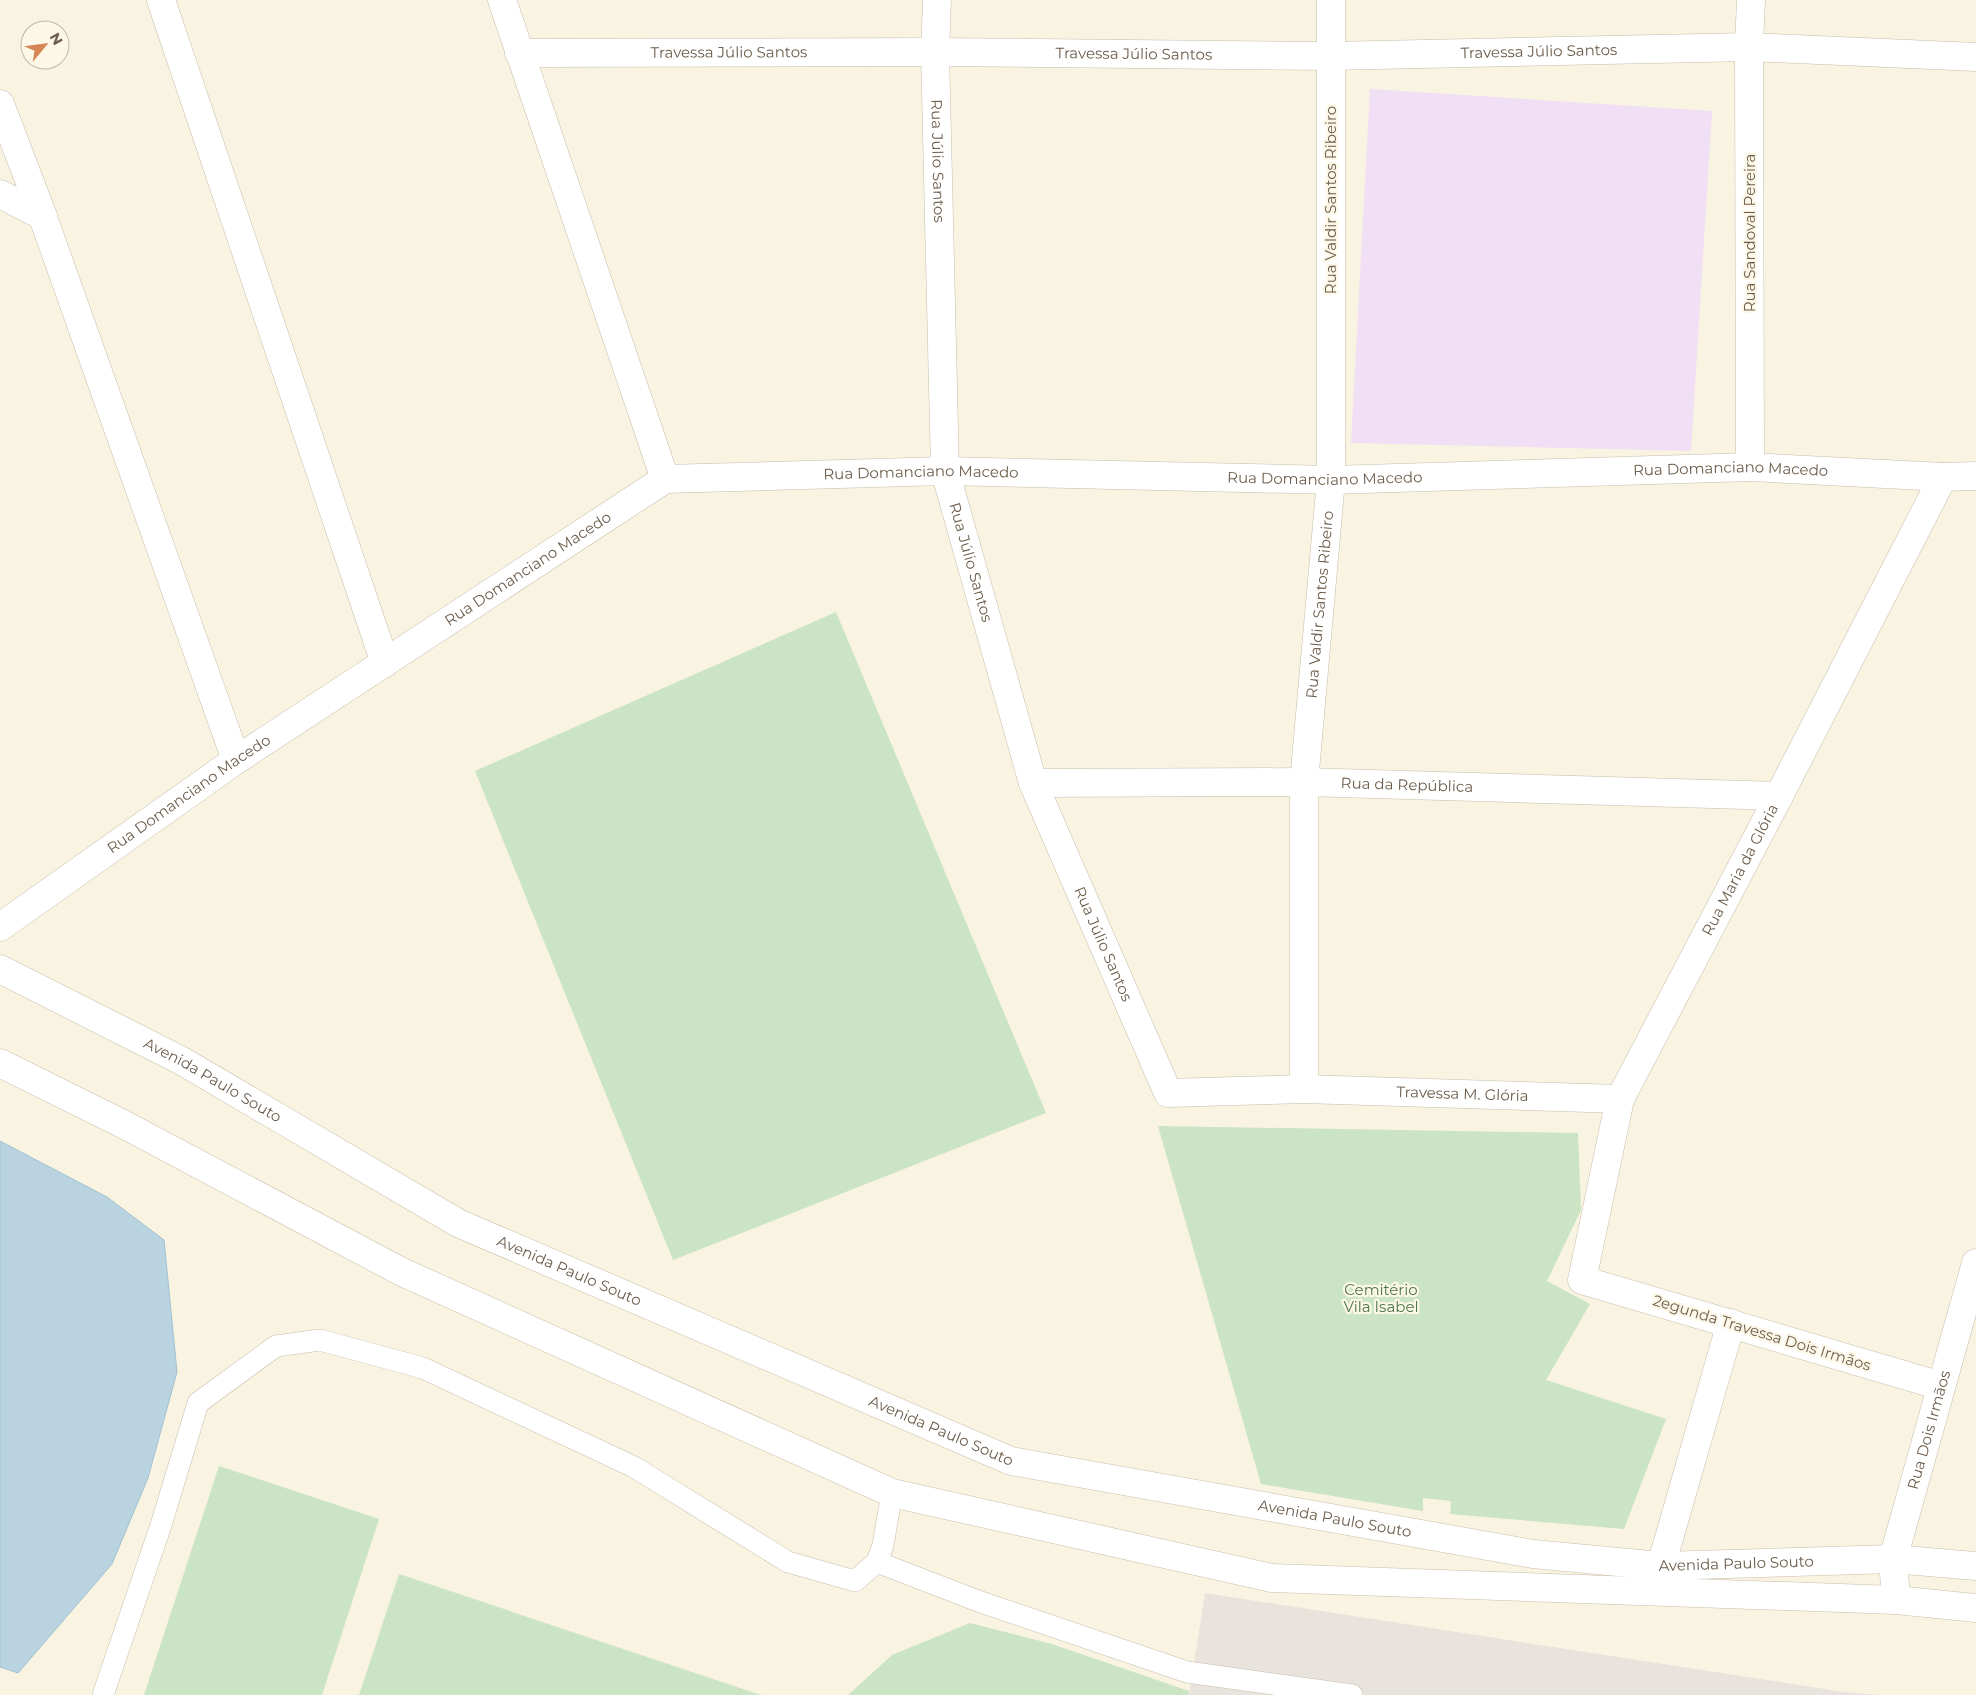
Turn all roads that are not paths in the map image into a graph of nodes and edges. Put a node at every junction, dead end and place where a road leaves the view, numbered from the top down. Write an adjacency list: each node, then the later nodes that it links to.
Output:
1 (161, 0): 20 (street)
2 (502, 0): 8 (street)
3 (938, 0): 7 (street, Rua Júlio Santos)
4 (1331, 0): 9 (street, Rua Valdir Santos Ribeiro)
5 (1750, 0): 6 (street, Rua Sandoval Pereira)
6 (1749, 47): 9 (street, Travessa Júlio Santos); 10 (street, Travessa Júlio Santos); 14 (street, Rua Sandoval Pereira)
7 (935, 52): 8 (street, Travessa Júlio Santos); 9 (street, Travessa Júlio Santos); 15 (street, Rua Júlio Santos)
8 (519, 53): 18 (street)
9 (1331, 56): 19 (street, Rua Valdir Santos Ribeiro)
10 (1976, 57)
11 (0, 104): 13 (street)
12 (0, 194): 13 (street)
13 (43, 216): 21 (street)
14 (1750, 466): 17 (street, Rua Domanciano Macedo); 19 (street, Rua Domanciano Macedo)
15 (945, 471): 18 (street, Rua Domanciano Macedo); 19 (street, Rua Domanciano Macedo); 23 (street, Rua Júlio Santos)
16 (1976, 476): 17 (street, Rua Domanciano Macedo)
17 (1943, 477): 24 (street, Rua Maria da Glória)
18 (665, 479): 20 (street, Rua Domanciano Macedo)
19 (1331, 480): 22 (street, Rua Valdir Santos Ribeiro)
20 (385, 663): 21 (street, Rua Domanciano Macedo)
21 (236, 760): 25 (street, Rua Domanciano Macedo)
22 (1304, 782): 23 (street, Rua da República); 24 (street, Rua da República); 28 (street, Rua Valdir Santos Ribeiro)
23 (1033, 783): 29 (street, Rua Júlio Santos)
24 (1779, 796): 30 (street, Rua Maria da Glória)
25 (0, 926)
26 (0, 969): 38 (street, Avenida Paulo Souto)
27 (0, 1063): 35 (street, Avenida Paulo Souto)
28 (1304, 1089): 29 (street, Travessa M. Glória); 30 (street, Travessa M. Glória)
29 (1168, 1093)
30 (1620, 1099): 32 (street, Rua Maria da Glória)
31 (1976, 1263): 34 (street, Rua Dois Irmãos)
32 (1582, 1280): 33 (street, 2egunda Travessa Dois Irmãos)
33 (1730, 1323): 34 (street, 2egunda Travessa Dois Irmãos); 38 (street)
34 (1941, 1386): 36 (street, Rua Dois Irmãos)
35 (892, 1493): 37 (lane); 40 (street, Avenida Paulo Souto)
36 (1894, 1559): 38 (street, Avenida Paulo Souto); 39 (street, Avenida Paulo Souto); 40 (street, Rua Dois Irmãos)
37 (877, 1562): 42 (lane); 43 (lane)
38 (1661, 1566)
39 (1976, 1566)
40 (1896, 1600): 41 (street, Avenida Paulo Souto)
41 (1976, 1608)
42 (103, 1695)
43 (1352, 1695)

